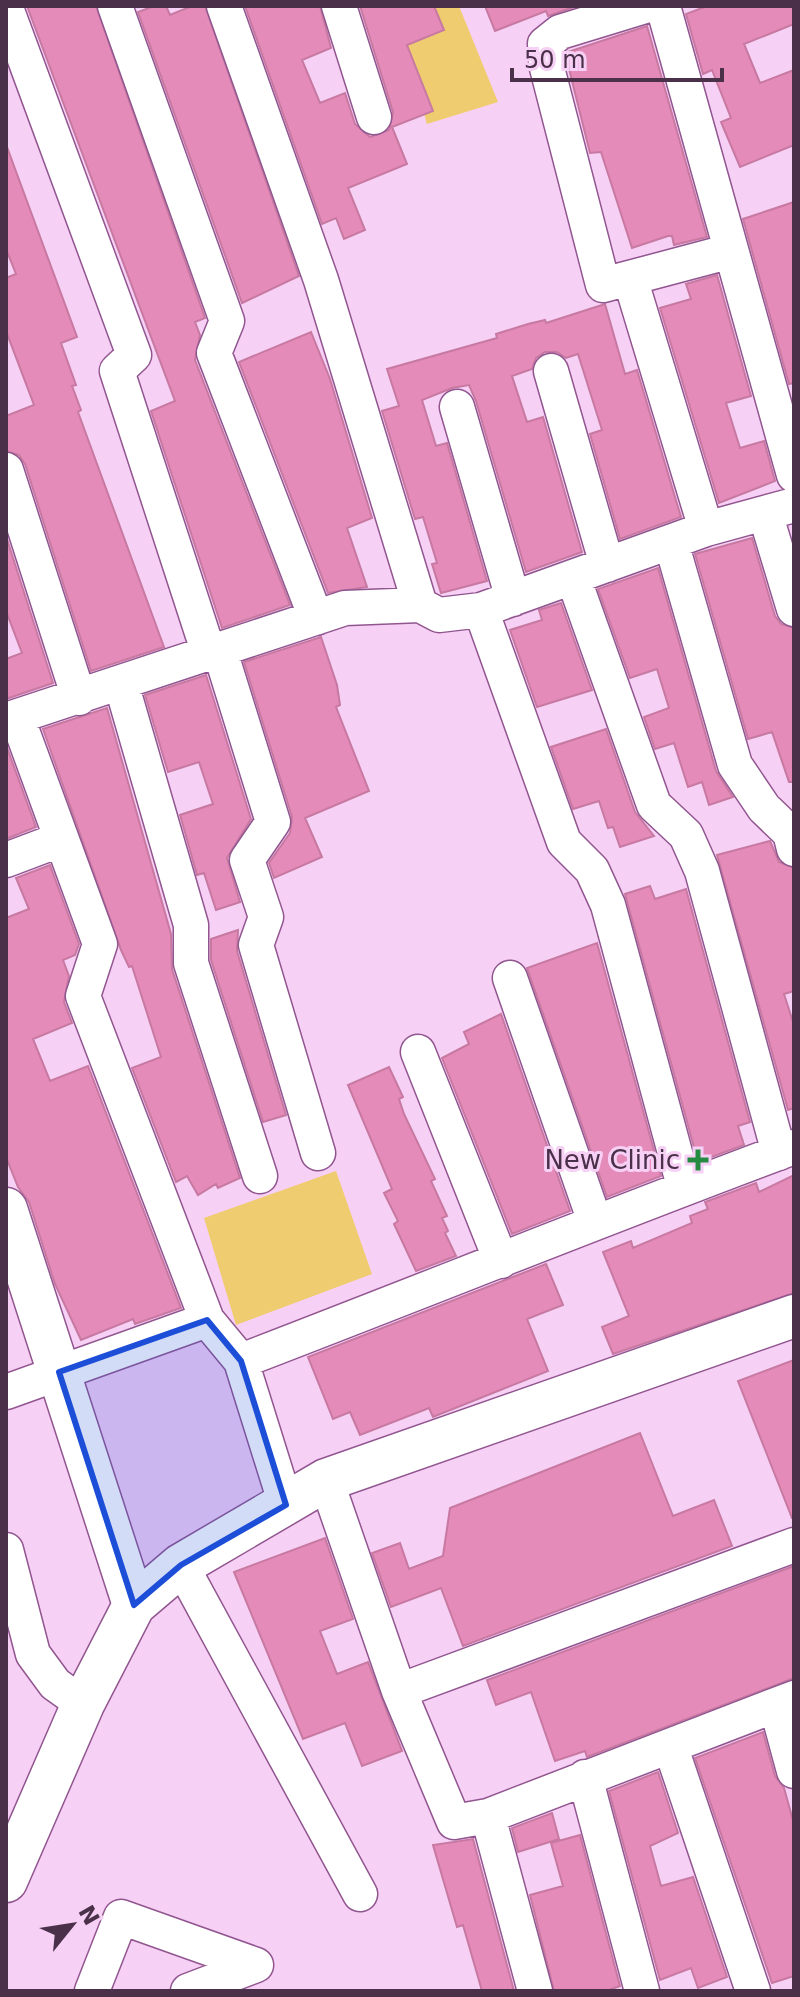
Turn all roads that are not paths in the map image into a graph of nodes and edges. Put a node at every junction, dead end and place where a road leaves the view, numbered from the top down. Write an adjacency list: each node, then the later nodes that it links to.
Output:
1 (115, 6): 23 (street)
2 (224, 6): 20 (street)
3 (339, 6): 7 (street)
4 (645, 6): 9 (street)
5 (663, 6): 8 (street)
6 (6, 8): 24 (street)
7 (374, 117)
8 (731, 251): 9 (street); 13 (street)
9 (630, 278): 15 (street)
10 (551, 371): 17 (street)
11 (457, 407): 19 (street)
12 (6, 470): 26 (street)
13 (794, 475)
14 (779, 509): 15 (street); 21 (street)
15 (706, 529): 16 (street)
16 (671, 542): 17 (street); 29 (street)
17 (607, 565): 18 (street)
18 (573, 577): 19 (street); 33 (street)
19 (513, 599): 22 (street)
20 (420, 605): 22 (street); 23 (street)
21 (794, 609)
22 (481, 610): 36 (street)
23 (316, 618): 24 (street)
24 (215, 652): 25 (street); 34 (street)
25 (121, 683): 26 (street); 35 (street)
26 (79, 698): 27 (street)
27 (12, 719): 28 (street)
28 (59, 840): 30 (street); 41 (street)
29 (794, 849)
30 (6, 860)
31 (510, 978): 38 (street)
32 (418, 1052): 39 (street)
33 (786, 1150): 36 (street)
34 (318, 1153)
35 (260, 1176)
36 (684, 1186): 38 (street)
37 (6, 1209): 43 (street)
38 (595, 1222): 39 (street)
39 (501, 1261): 42 (street)
40 (794, 1316): 45 (street)
41 (207, 1320): 42 (street); 43 (street)
42 (241, 1361): 46 (street)
43 (59, 1372): 44 (street); 50 (street)
44 (6, 1392)
45 (326, 1480): 46 (street); 51 (street)
46 (286, 1505): 49 (street)
47 (794, 1545): 51 (street)
48 (7, 1559): 53 (street)
49 (181, 1565): 50 (street); 59 (street)
50 (134, 1605): 53 (street)
51 (399, 1691): 57 (street)
52 (785, 1702): 54 (street); 55 (street)
53 (83, 1704): 58 (street)
54 (671, 1748): 56 (street); 64 (street)
55 (794, 1771)
56 (585, 1777): 57 (street); 63 (street)
57 (488, 1816): 62 (street)
58 (6, 1881)
59 (360, 1894)
60 (92, 1991): 61 (street)
61 (188, 1991)
62 (535, 1991)
63 (642, 1991)
64 (753, 1991)

